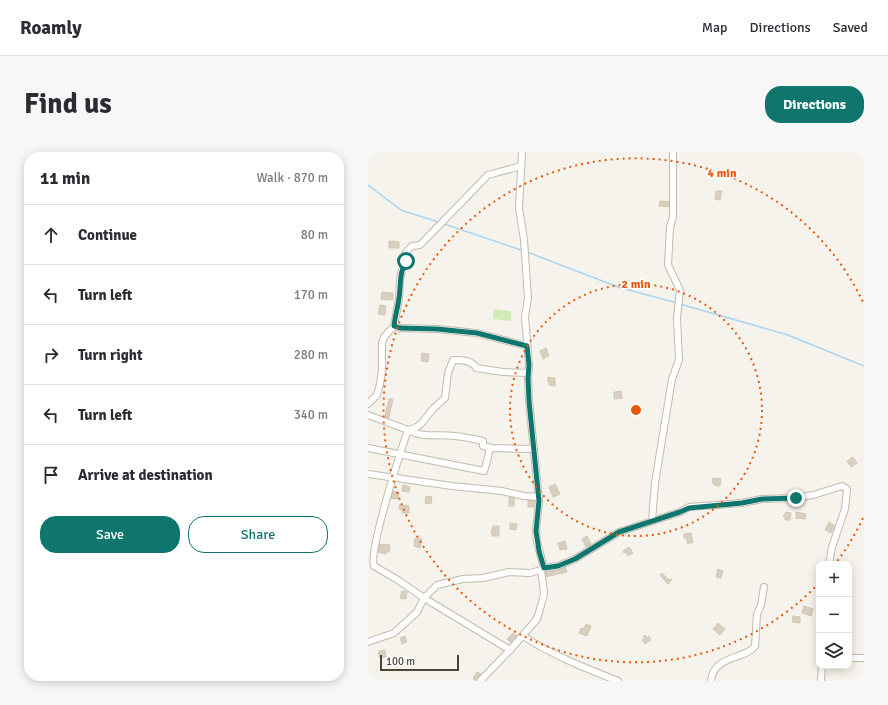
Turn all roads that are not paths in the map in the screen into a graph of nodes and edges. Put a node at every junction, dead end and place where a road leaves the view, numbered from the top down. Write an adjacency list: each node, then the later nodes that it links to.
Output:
1 (522, 152): 3 (street)
2 (673, 152): 17 (street)
3 (521, 166): 4 (street); 5 (street)
4 (394, 326): 5 (street); 7 (street)
5 (527, 346): 6 (street)
6 (528, 373): 9 (street); 12 (street)
7 (368, 404)
8 (368, 415): 9 (street)
9 (408, 430): 11 (street); 13 (street)
10 (368, 448): 13 (street)
11 (490, 448): 12 (street); 13 (street)
12 (534, 449): 16 (street)
13 (399, 455): 15 (street)
14 (368, 474): 15 (street)
15 (390, 477): 16 (street); 21 (street)
16 (539, 497): 19 (street)
17 (652, 521): 18 (street); 19 (street)
18 (830, 561)
19 (542, 569): 21 (street); 22 (street)
20 (764, 587): 30 (street)
21 (424, 598): 23 (street); 24 (street)
22 (522, 636): 24 (street); 29 (street)
23 (368, 642)
24 (510, 650): 28 (street)
25 (852, 658): 26 (street)
26 (864, 658)
27 (822, 669): 31 (street)
28 (480, 681)
29 (618, 681)
30 (711, 681)
31 (821, 681)

